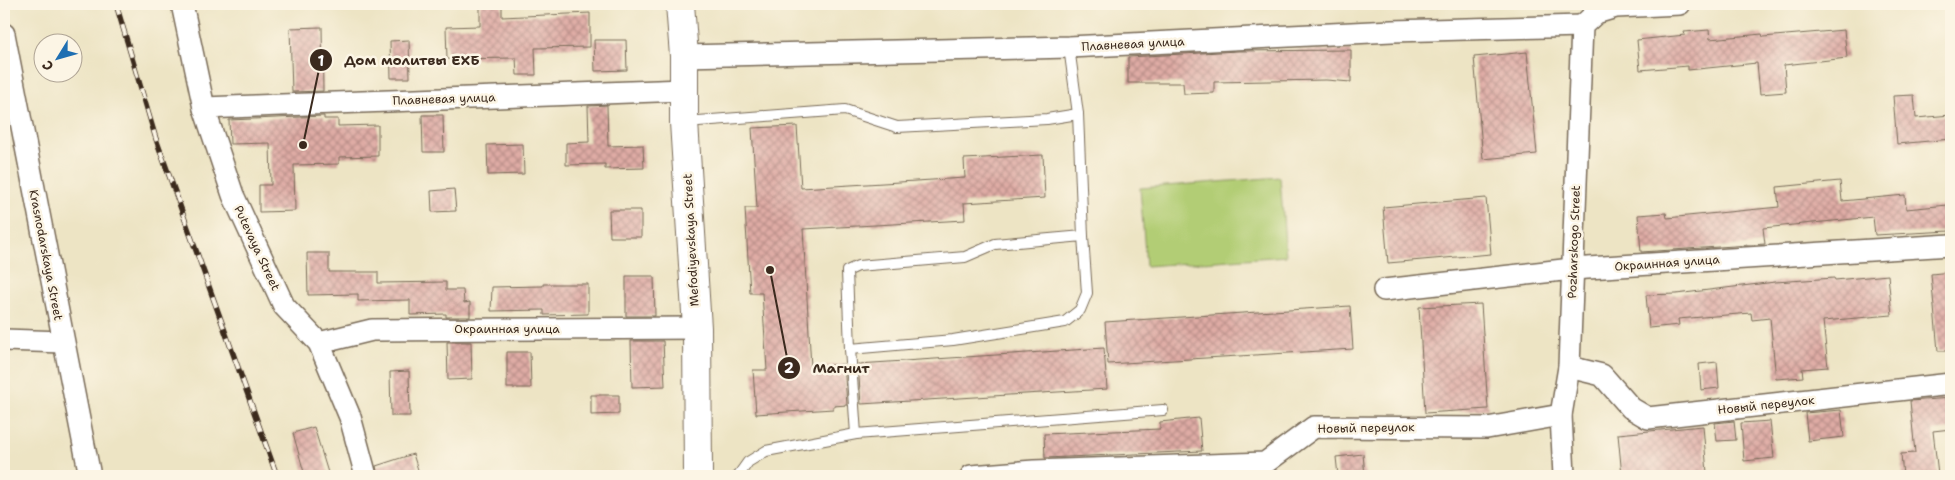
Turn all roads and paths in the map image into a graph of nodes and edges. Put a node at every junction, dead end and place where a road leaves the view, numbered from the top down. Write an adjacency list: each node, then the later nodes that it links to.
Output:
1 (182, 4): 9 (street, Putevaya Street)
2 (680, 4): 7 (main road, Mefodiyevskaya Street)
3 (1680, 4): 4 (street, Плавневая улица)
4 (1589, 20): 6 (street, Плавневая улица); 15 (street, Pozharskogo Street)
5 (4, 34): 12 (street, Krasnodarskaya Street)
6 (1070, 47): 7 (street, Плавневая улица); 10 (lane)
7 (684, 56): 8 (main road, Mefodiyevskaya Street)
8 (684, 90): 9 (street, Плавневая улица); 11 (main road, Mefodiyevskaya Street)
9 (204, 108): 20 (street, Putevaya Street)
10 (1078, 114): 11 (lane); 13 (lane)
11 (684, 122): 17 (main road, Mefodiyevskaya Street)
12 (13, 127): 19 (street, Krasnodarskaya Street)
13 (1083, 236): 21 (lane); 21 (lane)
14 (1951, 245): 15 (street, Окраинная улица)
15 (1572, 269): 16 (street, Окраинная улица); 22 (street, Pozharskogo Street)
16 (1384, 290)
17 (696, 328): 20 (street, Окраинная улица); 29 (main road, Mefodiyevskaya Street)
18 (4, 340): 19 (street)
19 (63, 342): 27 (street, Krasnodarskaya Street)
20 (319, 343): 28 (street, Putevaya Street)
21 (850, 350): 26 (lane)
22 (1569, 367): 23 (street, Новый переулок); 25 (street, Pozharskogo Street)
23 (1951, 384)
24 (1163, 410): 26 (lane)
25 (1561, 416): 31 (street, Новый переулок); 32 (street, Pozharskogo Street)
26 (856, 434): 30 (lane)
27 (90, 476)
28 (366, 476)
29 (698, 476)
30 (738, 476)
31 (971, 476)
32 (1564, 476)

